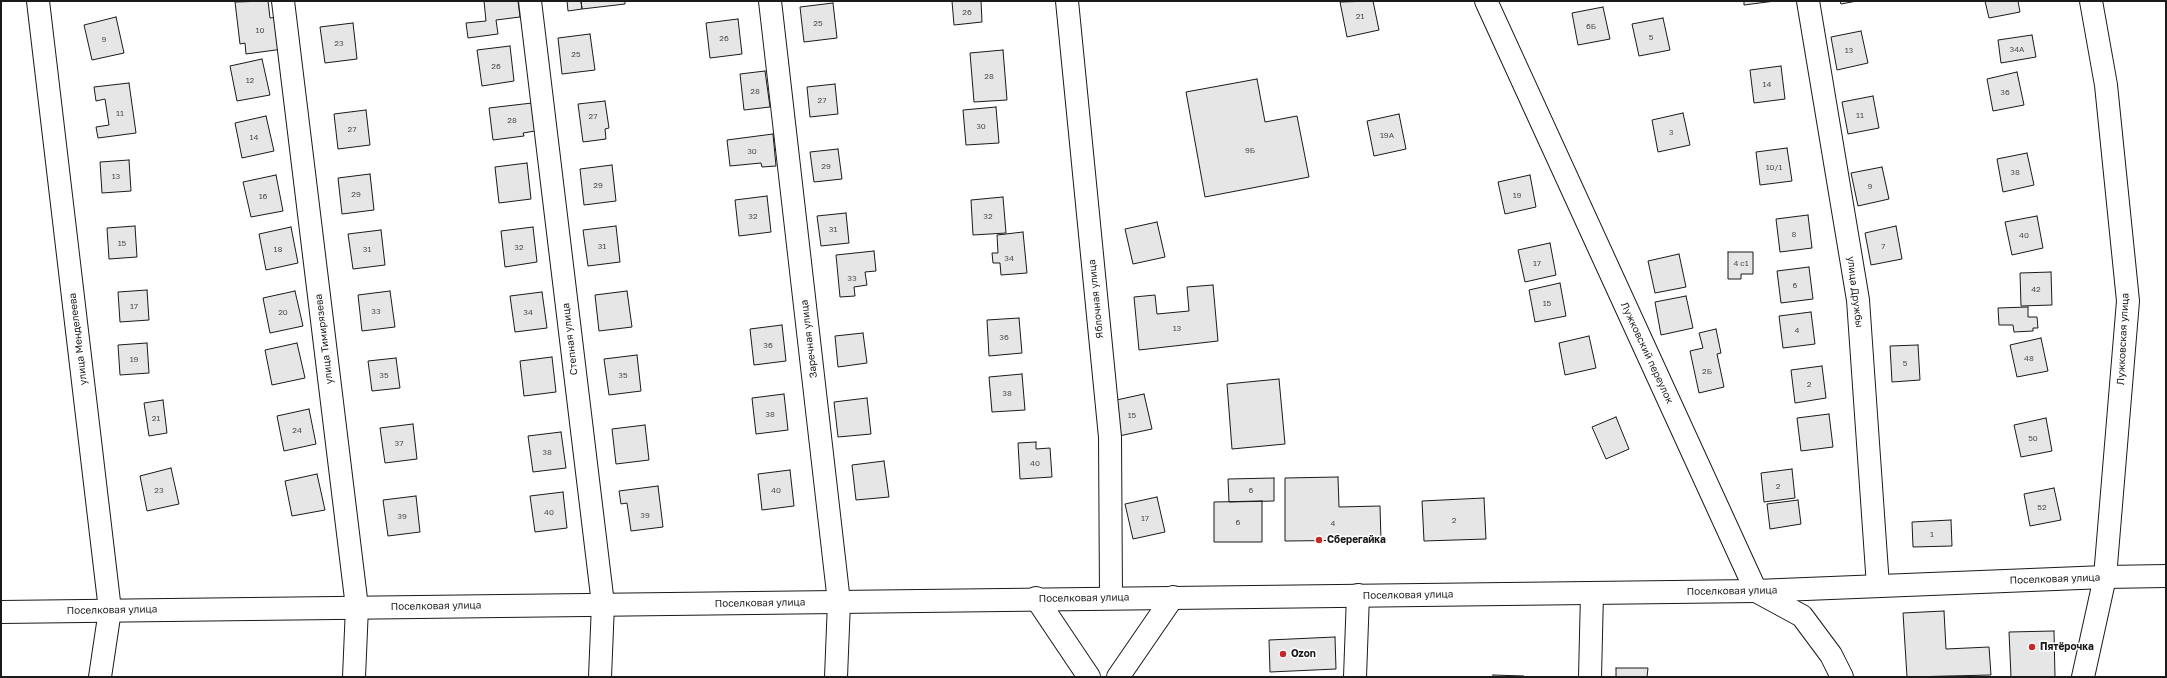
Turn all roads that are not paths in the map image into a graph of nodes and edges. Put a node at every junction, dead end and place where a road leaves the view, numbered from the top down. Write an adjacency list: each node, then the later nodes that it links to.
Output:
1 (38, 1): 21 (main road, улица Менделеева)
2 (282, 1): 20 (main road, улица Тимирязева)
3 (530, 1): 19 (main road, Степная улица)
4 (770, 1): 18 (main road, Заречная улица)
5 (1067, 1): 15 (main road, Яблочная улица)
6 (1486, 1): 12 (main road, Лужковский переулок)
7 (1808, 1): 11 (main road, улица Дружбы)
8 (2091, 1): 10 (main road, Лужковская улица)
9 (2166, 576): 10 (main road, Поселковая улица)
10 (2105, 577): 11 (main road, Поселковая улица); 32 (main road, Лужковская улица)
11 (1878, 586): 12 (main road, Поселковая улица)
12 (1756, 591): 13 (main road, Поселковая улица); 31 (main road)
13 (1592, 593): 14 (main road, Поселковая улица); 30 (main road)
14 (1358, 595): 16 (main road, Поселковая улица); 29 (main road)
15 (1111, 597): 16 (main road, Поселковая улица); 17 (main road, Поселковая улица)
16 (1173, 597): 28 (main road)
17 (1036, 598): 18 (main road, Поселковая улица); 27 (main road)
18 (839, 602): 19 (main road, Поселковая улица); 26 (main road, Заречная улица)
19 (603, 604): 20 (main road, Поселковая улица); 25 (main road, Степная улица)
20 (356, 608): 21 (main road, Поселковая улица); 24 (main road, улица Тимирязева)
21 (110, 610): 22 (main road, Поселковая улица); 23 (main road, улица Менделеева)
22 (1, 612)
23 (100, 677)
24 (354, 677)
25 (600, 677)
26 (836, 677)
27 (1089, 677)
28 (1118, 677)
29 (1355, 677)
30 (1590, 677)
31 (1842, 677)
32 (2082, 677)

